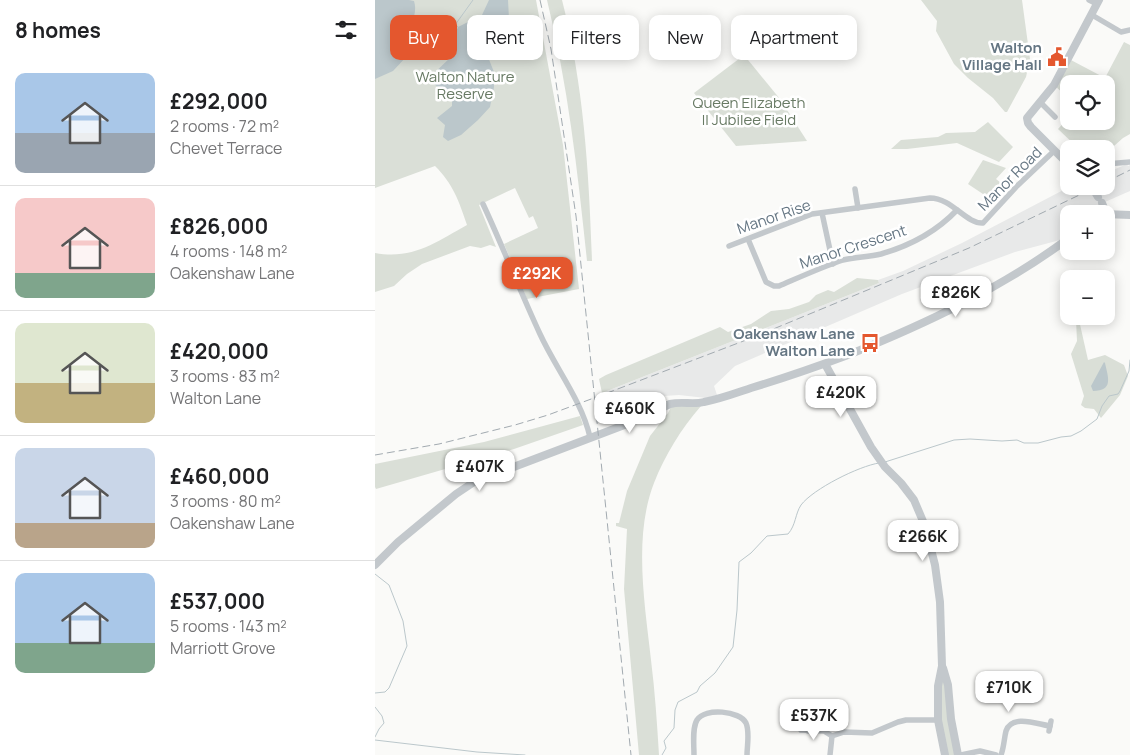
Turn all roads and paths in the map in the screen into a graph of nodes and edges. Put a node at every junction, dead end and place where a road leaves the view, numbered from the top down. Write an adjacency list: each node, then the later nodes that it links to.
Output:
1 (1089, 0): 2 (street)
2 (1098, 2): 3 (street)
3 (1091, 15): 4 (street); 5 (street)
4 (1130, 30)
5 (1040, 102): 6 (street); 7 (street)
6 (1054, 114)
7 (1054, 151): 8 (street); 18 (street, Manor Road)
8 (1060, 157)
9 (1130, 162): 10 (street)
10 (1115, 164)
11 (855, 189): 13 (street)
12 (483, 204): 24 (street)
13 (858, 208): 14 (street, Manor Rise); 15 (street, Manor Rise)
14 (957, 210): 18 (street, Manor Rise); 22 (street, Manor Crescent)
15 (822, 213): 19 (street, Manor Rise); 22 (street)
16 (1115, 214): 17 (street)
17 (1130, 215)
18 (983, 223)
19 (748, 239): 21 (street, Manor Rise); 22 (street, Manor Crescent)
20 (1060, 244): 23 (street)
21 (729, 246)
22 (833, 264)
23 (825, 364): 24 (street); 26 (street)
24 (593, 436): 25 (street)
25 (375, 565)
26 (942, 666): 27 (street); 28 (street)
27 (951, 719): 28 (street); 38 (street)
28 (938, 720): 33 (street); 37 (street)
29 (808, 721): 32 (street)
30 (1050, 726): 40 (street)
31 (801, 730): 32 (street)
32 (808, 730): 33 (street)
33 (832, 736): 36 (street)
34 (694, 755): 35 (street)
35 (747, 755)
36 (830, 755)
37 (945, 755)
38 (959, 755): 39 (street)
39 (996, 755)
40 (1001, 755)

